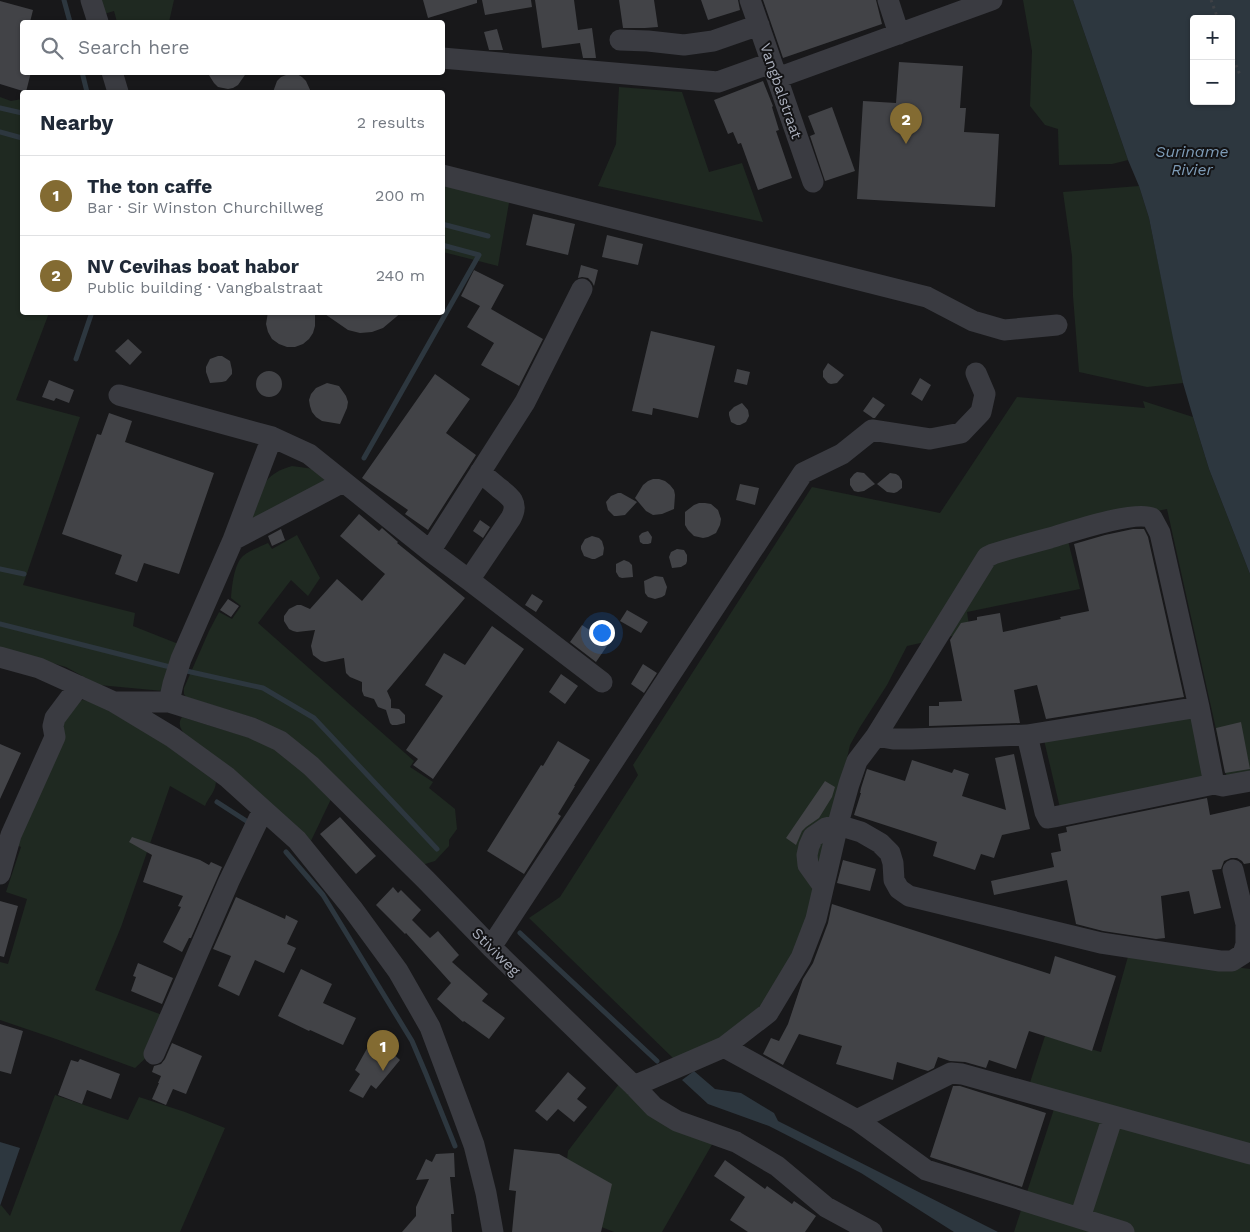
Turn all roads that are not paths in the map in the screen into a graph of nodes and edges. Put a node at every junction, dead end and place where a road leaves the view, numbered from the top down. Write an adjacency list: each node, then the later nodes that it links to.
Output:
1 (91, 0): 5 (street)
2 (750, 0): 6 (street, Vangbalstraat)
3 (888, 0): 7 (street)
4 (992, 0): 7 (street)
5 (97, 20)
6 (759, 25): 8 (street); 10 (street, Vangbalstraat)
7 (899, 34): 10 (street)
8 (620, 40)
9 (445, 58): 10 (street)
10 (774, 70): 14 (street, Vangbalstraat)
11 (113, 75): 12 (street)
12 (117, 90)
13 (445, 176): 16 (street)
14 (813, 182)
15 (582, 289): 20 (street)
16 (1057, 325)
17 (976, 373): 40 (street)
18 (119, 395): 19 (street)
19 (272, 437): 21 (street); 22 (street)
20 (480, 472): 23 (street); 24 (street)
21 (343, 482): 22 (street); 23 (street)
22 (233, 540): 28 (street)
23 (430, 551): 24 (street)
24 (470, 580): 26 (street)
25 (0, 657): 27 (street)
26 (602, 682)
27 (78, 686): 29 (street); 36 (street)
28 (171, 693): 29 (street, Stiviweg); 40 (street, Stiviweg)
29 (114, 702): 35 (street)
30 (1199, 707): 31 (street); 32 (street); 34 (street)
31 (1027, 735): 32 (street); 34 (street)
32 (876, 736): 37 (street)
33 (1250, 781): 34 (street)
34 (1214, 784)
35 (263, 810): 42 (street); 48 (street)
36 (8, 821): 39 (street)
37 (838, 825): 38 (street); 41 (street)
38 (1233, 870)
39 (0, 874)
40 (491, 947): 43 (street, Stiviweg)
41 (724, 1047): 43 (street); 45 (street)
42 (154, 1054)
43 (634, 1086): 49 (street, Stiviweg)
44 (1113, 1116): 45 (street); 46 (street); 47 (street)
45 (857, 1120): 47 (street)
46 (1250, 1154)
47 (1080, 1218): 50 (street)
48 (492, 1232)
49 (872, 1232)
50 (1124, 1232)

